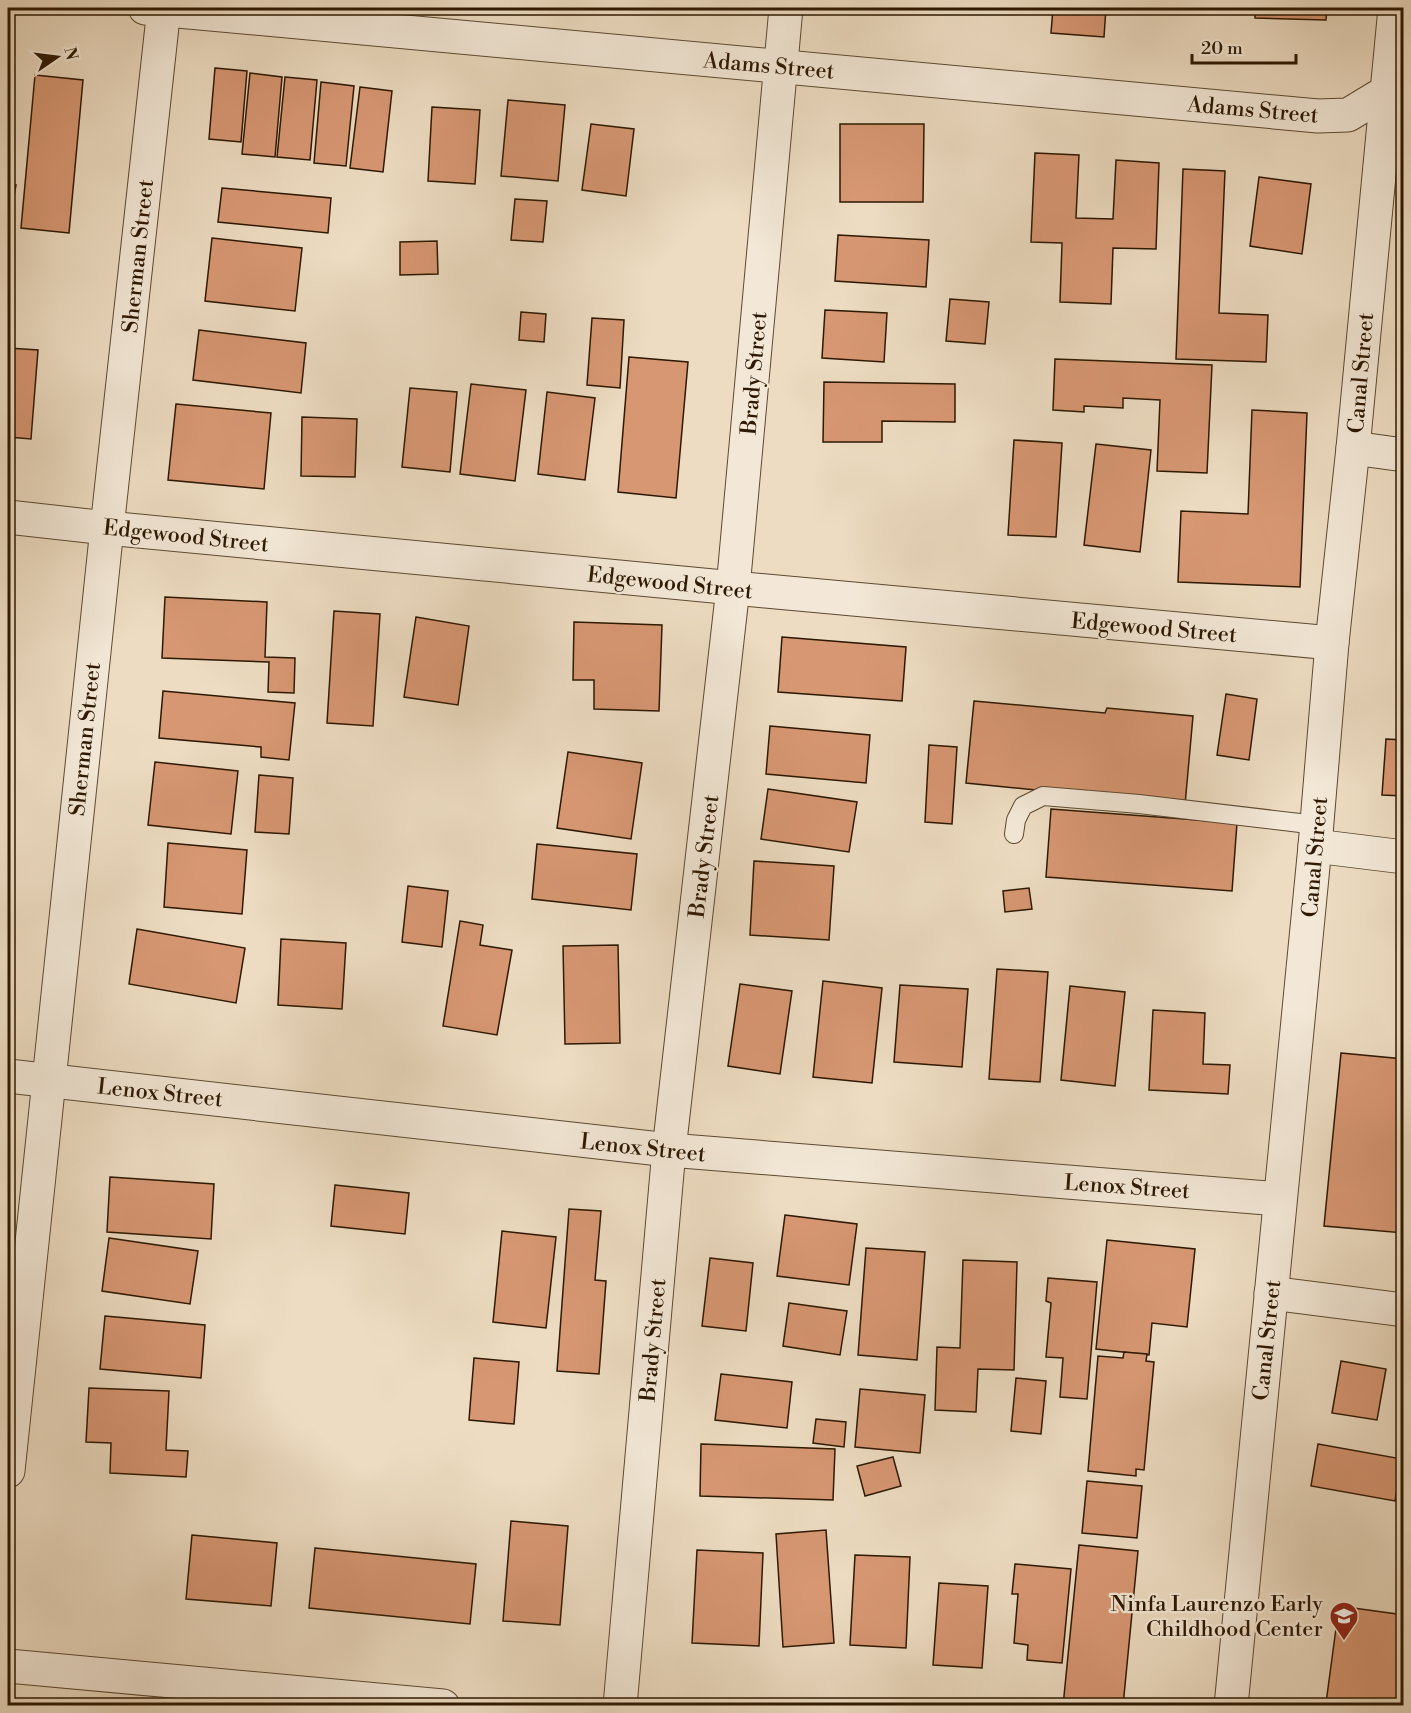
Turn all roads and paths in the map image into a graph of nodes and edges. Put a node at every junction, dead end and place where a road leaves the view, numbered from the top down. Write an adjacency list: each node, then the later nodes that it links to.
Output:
1 (158, 8): 4 (street, Adams Street); 9 (street, Sherman Street)
2 (786, 8): 4 (street, Brady Street)
3 (1395, 8): 5 (street, Canal Street)
4 (780, 66): 5 (street, Adams Street); 10 (street, Brady Street)
5 (1395, 86): 6 (street, Canal Street)
6 (1353, 448): 7 (street); 11 (street, Canal Street)
7 (1404, 455)
8 (8, 517): 9 (street, Edgewood Street)
9 (107, 528): 10 (street, Edgewood Street); 16 (street, Sherman Street)
10 (734, 588): 11 (street, Edgewood Street); 17 (street, Brady Street)
11 (1332, 643): 13 (street, Canal Street)
12 (1014, 834): 13 (lane)
13 (1316, 836): 14 (street); 18 (street, Canal Street)
14 (1404, 857)
15 (8, 1076): 16 (street, Lenox Street)
16 (48, 1080): 17 (street, Lenox Street); 21 (street, Sherman Street)
17 (669, 1150): 18 (street, Lenox Street); 24 (street, Brady Street)
18 (1280, 1199): 19 (street, Canal Street)
19 (1271, 1293): 20 (street); 25 (street, Canal Street)
20 (1404, 1310)
21 (8, 1471)
22 (8, 1666): 23 (street)
23 (443, 1706)
24 (620, 1706)
25 (1231, 1706)

